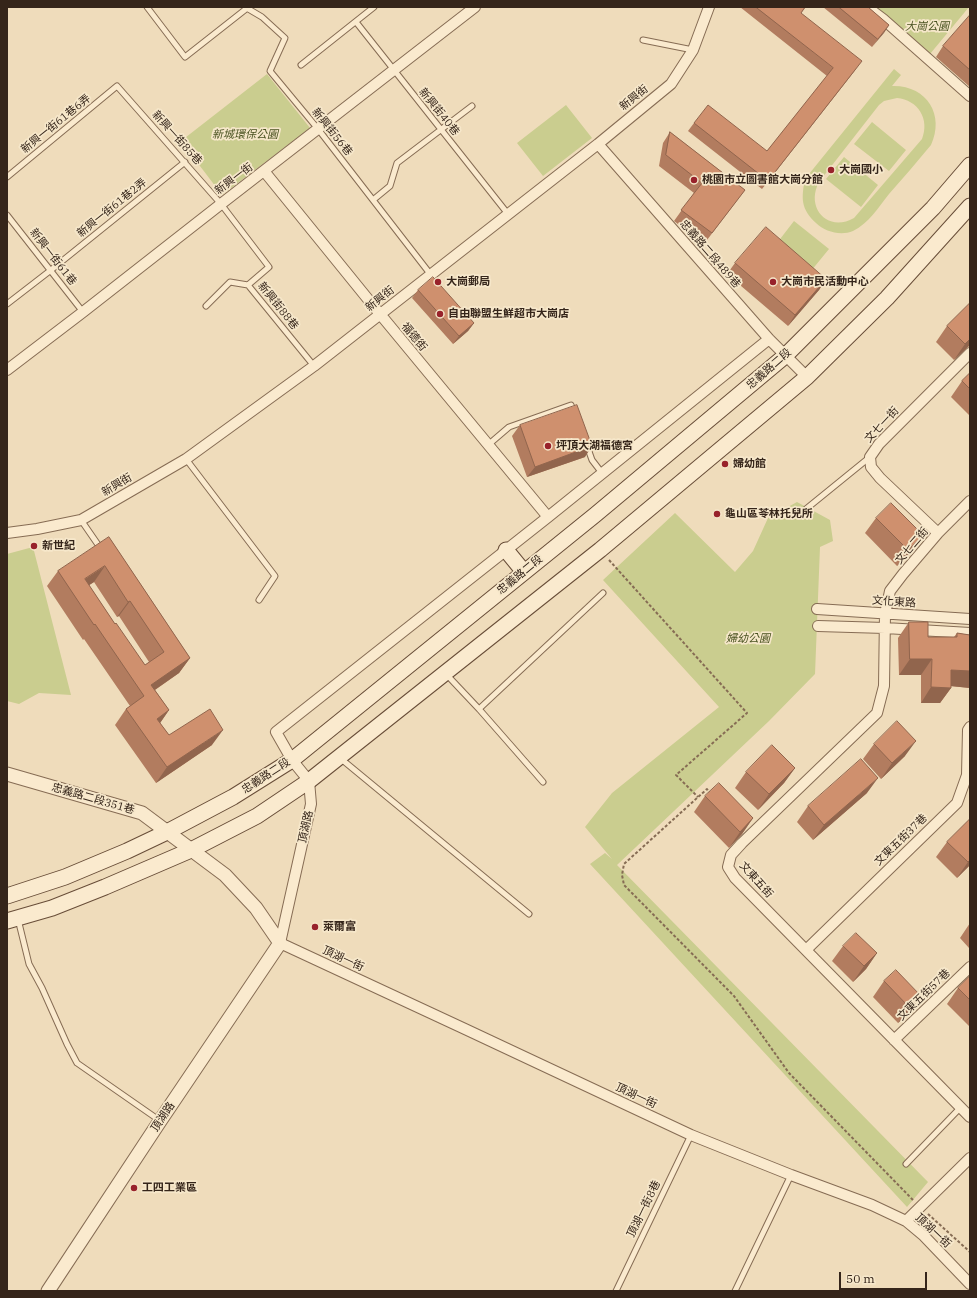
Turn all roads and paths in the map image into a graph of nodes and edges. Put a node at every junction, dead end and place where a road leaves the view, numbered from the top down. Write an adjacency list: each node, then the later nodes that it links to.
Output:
1 (147, 7): 6 (lane)
2 (374, 7): 7 (lane)
3 (475, 7): 11 (street, 新興一街)
4 (709, 7): 9 (street, 新興街)
5 (867, 7): 13 (street)
6 (246, 8): 15 (lane, 新興街56巷)
7 (356, 22): 10 (lane); 11 (lane, 新興街40巷)
8 (643, 40): 9 (lane)
9 (693, 50): 17 (street, 新興街)
10 (302, 65)
11 (393, 71): 15 (street, 新興一街); 16 (lane, 新興街40巷)
12 (117, 86): 18 (lane, 新興一街85巷); 21 (lane, 新興一街61巷6弄)
13 (970, 96)
14 (472, 106): 16 (lane)
15 (318, 129): 20 (street, 新興一街); 22 (lane, 新興街56巷)
16 (440, 129): 22 (lane); 25 (lane, 新興街40巷)
17 (598, 144): 25 (street, 新興街); 34 (street, 忠義路二段489巷)
18 (185, 162): 23 (lane, 新興一街85巷); 27 (lane, 新興一街61巷2弄)
19 (970, 166): 36 (main road, 忠義路二段)
20 (264, 171): 23 (street, 新興一街); 33 (street, 福德街)
21 (7, 177)
22 (373, 200): 28 (lane, 新興街56巷)
23 (221, 204): 29 (lane, 新興街88巷); 32 (street, 新興一街)
24 (970, 206): 39 (main road)
25 (508, 214): 28 (street, 新興街)
26 (7, 215): 27 (lane, 新興一街61巷)
27 (51, 270): 30 (lane, 新興一街61巷2弄); 32 (lane, 新興一街61巷)
28 (431, 274): 33 (street, 新興街)
29 (248, 285): 31 (lane); 37 (lane, 新興街88巷)
30 (7, 304)
31 (206, 306)
32 (84, 312): 38 (street, 新興一街)
33 (380, 314): 37 (street, 新興街); 42 (street, 福德街)
34 (769, 339): 36 (street, 忠義路二段489巷); 45 (street)
35 (970, 353): 43 (street, 文七一街)
36 (785, 356): 39 (street, 忠義路二段489巷); 55 (main road, 忠義路二段)
37 (314, 366): 44 (street, 新興街)
38 (7, 370)
39 (806, 377): 53 (main road)
40 (576, 419): 42 (lane)
41 (584, 440): 45 (lane)
42 (488, 445): 48 (street, 福德街)
43 (870, 457): 47 (lane); 51 (street, 文七一街)
44 (186, 458): 49 (street, 新興街); 57 (lane)
45 (602, 473): 48 (street)
46 (970, 501): 51 (street, 文七二街)
47 (806, 510)
48 (548, 517): 52 (street)
49 (81, 520): 50 (street, 新興街); 54 (lane)
50 (7, 533)
51 (938, 533): 59 (street, 文七二街)
52 (506, 550): 55 (main road); 68 (street)
53 (600, 550): 64 (main road); 73 (path)
54 (103, 552)
55 (524, 572): 68 (main road, 忠義路二段)
56 (603, 593): 65 (lane)
57 (259, 600)
58 (817, 609): 59 (street, 文化東路)
59 (885, 614): 60 (street, 文化東路); 62 (street, 文東五街)
60 (970, 619)
61 (818, 626): 62 (street)
62 (885, 628): 63 (street); 80 (street, 文東五街)
63 (970, 633)
64 (445, 673): 65 (lane); 67 (main road)
65 (479, 709): 71 (lane)
66 (970, 727): 80 (street, 文東五街37巷)
67 (339, 757): 70 (main road); 77 (lane)
68 (292, 760): 70 (street); 74 (main road, 忠義路二段)
69 (7, 774): 74 (street, 忠義路二段351巷)
70 (309, 781): 75 (main road); 79 (street, 頂湖路)
71 (543, 782)
72 (712, 795): 73 (path)
73 (698, 797): 90 (path)
74 (167, 832): 75 (street, 忠義路二段351巷); 76 (main road, 忠義路二段)
75 (191, 850): 78 (main road); 79 (street)
76 (7, 896)
77 (529, 914)
78 (12, 920): 85 (lane)
79 (280, 944): 85 (street, 頂湖路); 86 (street, 頂湖一街)
80 (806, 950): 82 (street, 文東五街)
81 (970, 967): 82 (street, 文東五街57巷)
82 (894, 1040): 83 (street, 文東五街)
83 (961, 1107): 84 (street, 文東五街); 88 (lane)
84 (970, 1117)
85 (160, 1121): 94 (street, 頂湖路)
86 (691, 1136): 89 (street, 頂湖一街); 95 (lane, 頂湖一街8巷)
87 (970, 1158): 90 (street)
88 (906, 1164)
89 (791, 1175): 91 (street, 頂湖一街); 96 (lane)
90 (920, 1207): 91 (street); 92 (path)
91 (906, 1221): 93 (street, 頂湖一街)
92 (970, 1252)
93 (970, 1284)
94 (48, 1291)
95 (616, 1291)
96 (735, 1291)

